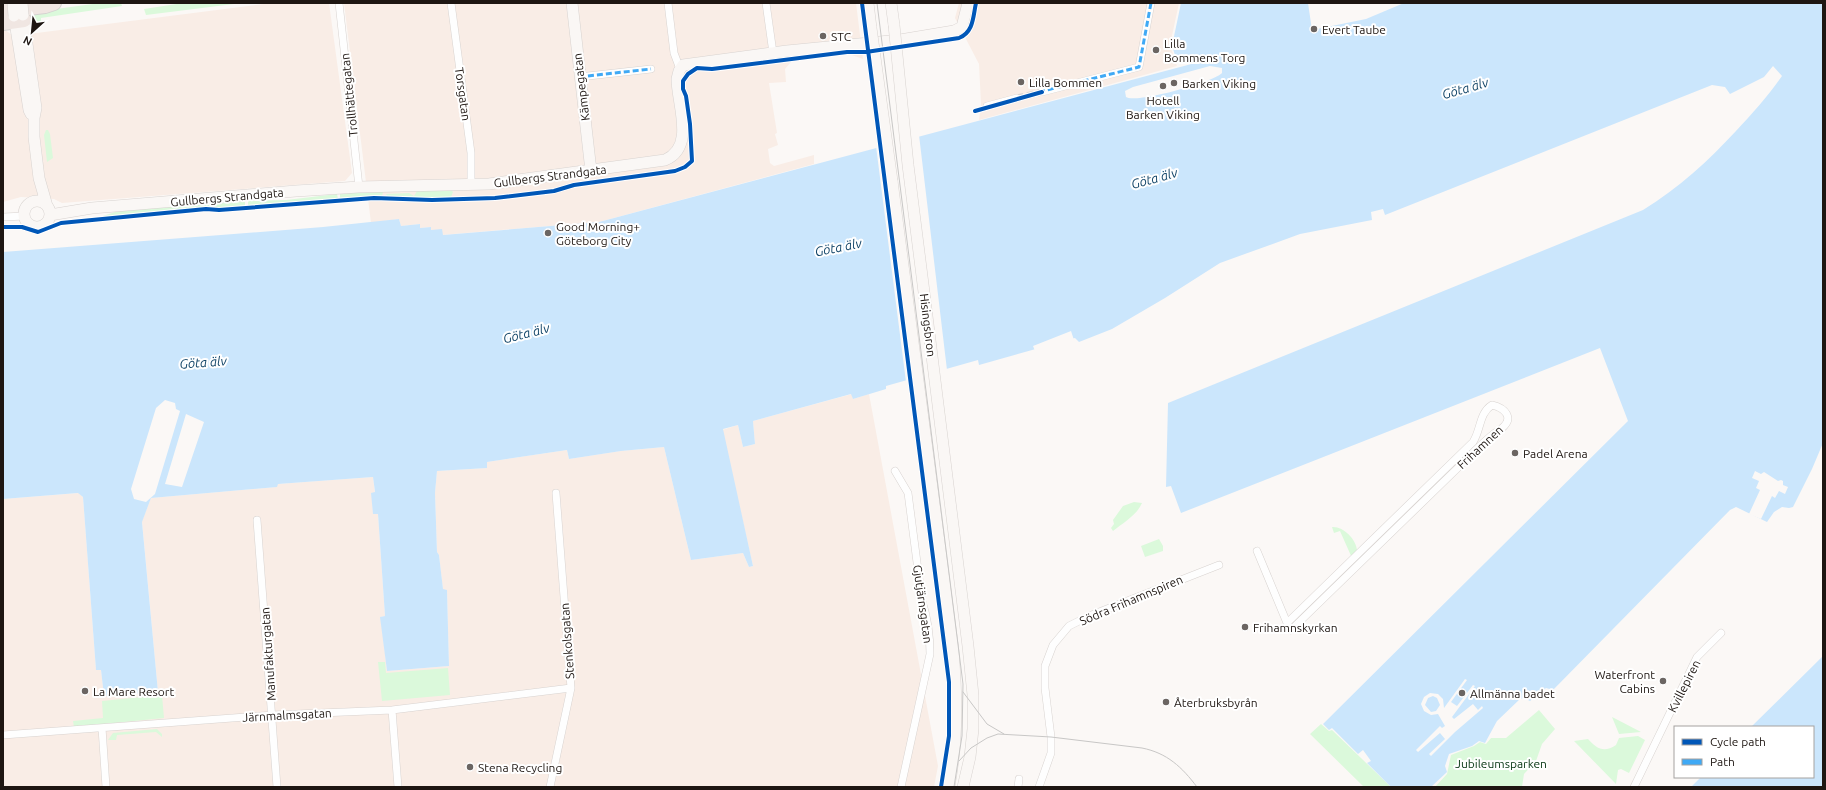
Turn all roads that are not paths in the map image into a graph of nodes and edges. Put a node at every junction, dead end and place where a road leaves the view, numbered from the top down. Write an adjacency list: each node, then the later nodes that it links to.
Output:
1 (13, 3): 13 (main road, bridge)
2 (22, 3): 13 (main road, bridge)
3 (54, 3): 13 (highway)
4 (339, 3): 24 (street, Trollhättegatan)
5 (451, 3): 23 (street, Torsgatan)
6 (572, 3): 17 (main road, Kämpegatan)
7 (668, 3): 16 (street)
8 (766, 3): 14 (street)
9 (868, 3): 47 (main road, Hisingsbron, bridge)
10 (891, 3): 41 (main road, Hisingsbron, bridge)
11 (968, 3): 14 (main road)
12 (1151, 3): 18 (street)
13 (14, 18): 22 (main road)
14 (773, 53): 16 (main road)
15 (651, 69): 17 (street)
16 (680, 69): 21 (main road, Gullbergs Strandgata)
17 (579, 78): 21 (main road, Kämpegatan)
18 (1042, 92)
19 (1017, 98): 20 (street)
20 (987, 106)
21 (591, 171): 23 (main road, Gullbergs Strandgata)
22 (39, 178): 25 (main road); 26 (main road)
23 (471, 184): 24 (main road, Gullbergs Strandgata)
24 (359, 187): 26 (main road, Gullbergs Strandgata)
25 (31, 203): 26 (main road, Gullbergs Strandgata); 27 (main road)
26 (48, 210): 27 (main road, Gullbergs Strandgata)
27 (25, 216): 28 (street)
28 (3, 217)
29 (895, 470): 46 (street, Gjutjärnsgatan)
30 (556, 493): 36 (street, Stenkolsgatan)
31 (257, 520): 38 (street, Manufakturgatan)
32 (1257, 551): 34 (street)
33 (1219, 565): 50 (street, Södra Frihamnspiren)
34 (1287, 624): 34 (street, Frihamnen)
35 (1721, 634): 51 (street, Kvillepiren)
36 (570, 688): 37 (street, Järnmalmsgatan); 45 (street, Stenkolsgatan)
37 (392, 710): 38 (street, Järnmalmsgatan); 44 (street)
38 (272, 715): 39 (street, Järnmalmsgatan); 43 (street, Manufakturgatan)
39 (102, 728): 40 (street, Järnmalmsgatan); 42 (street)
40 (3, 734)
41 (970, 758): 48 (main road); 49 (main road)
42 (106, 787)
43 (277, 787)
44 (398, 787)
45 (550, 787)
46 (901, 787)
47 (949, 787)
48 (963, 787)
49 (969, 787)
50 (1040, 787)
51 (1634, 787)

